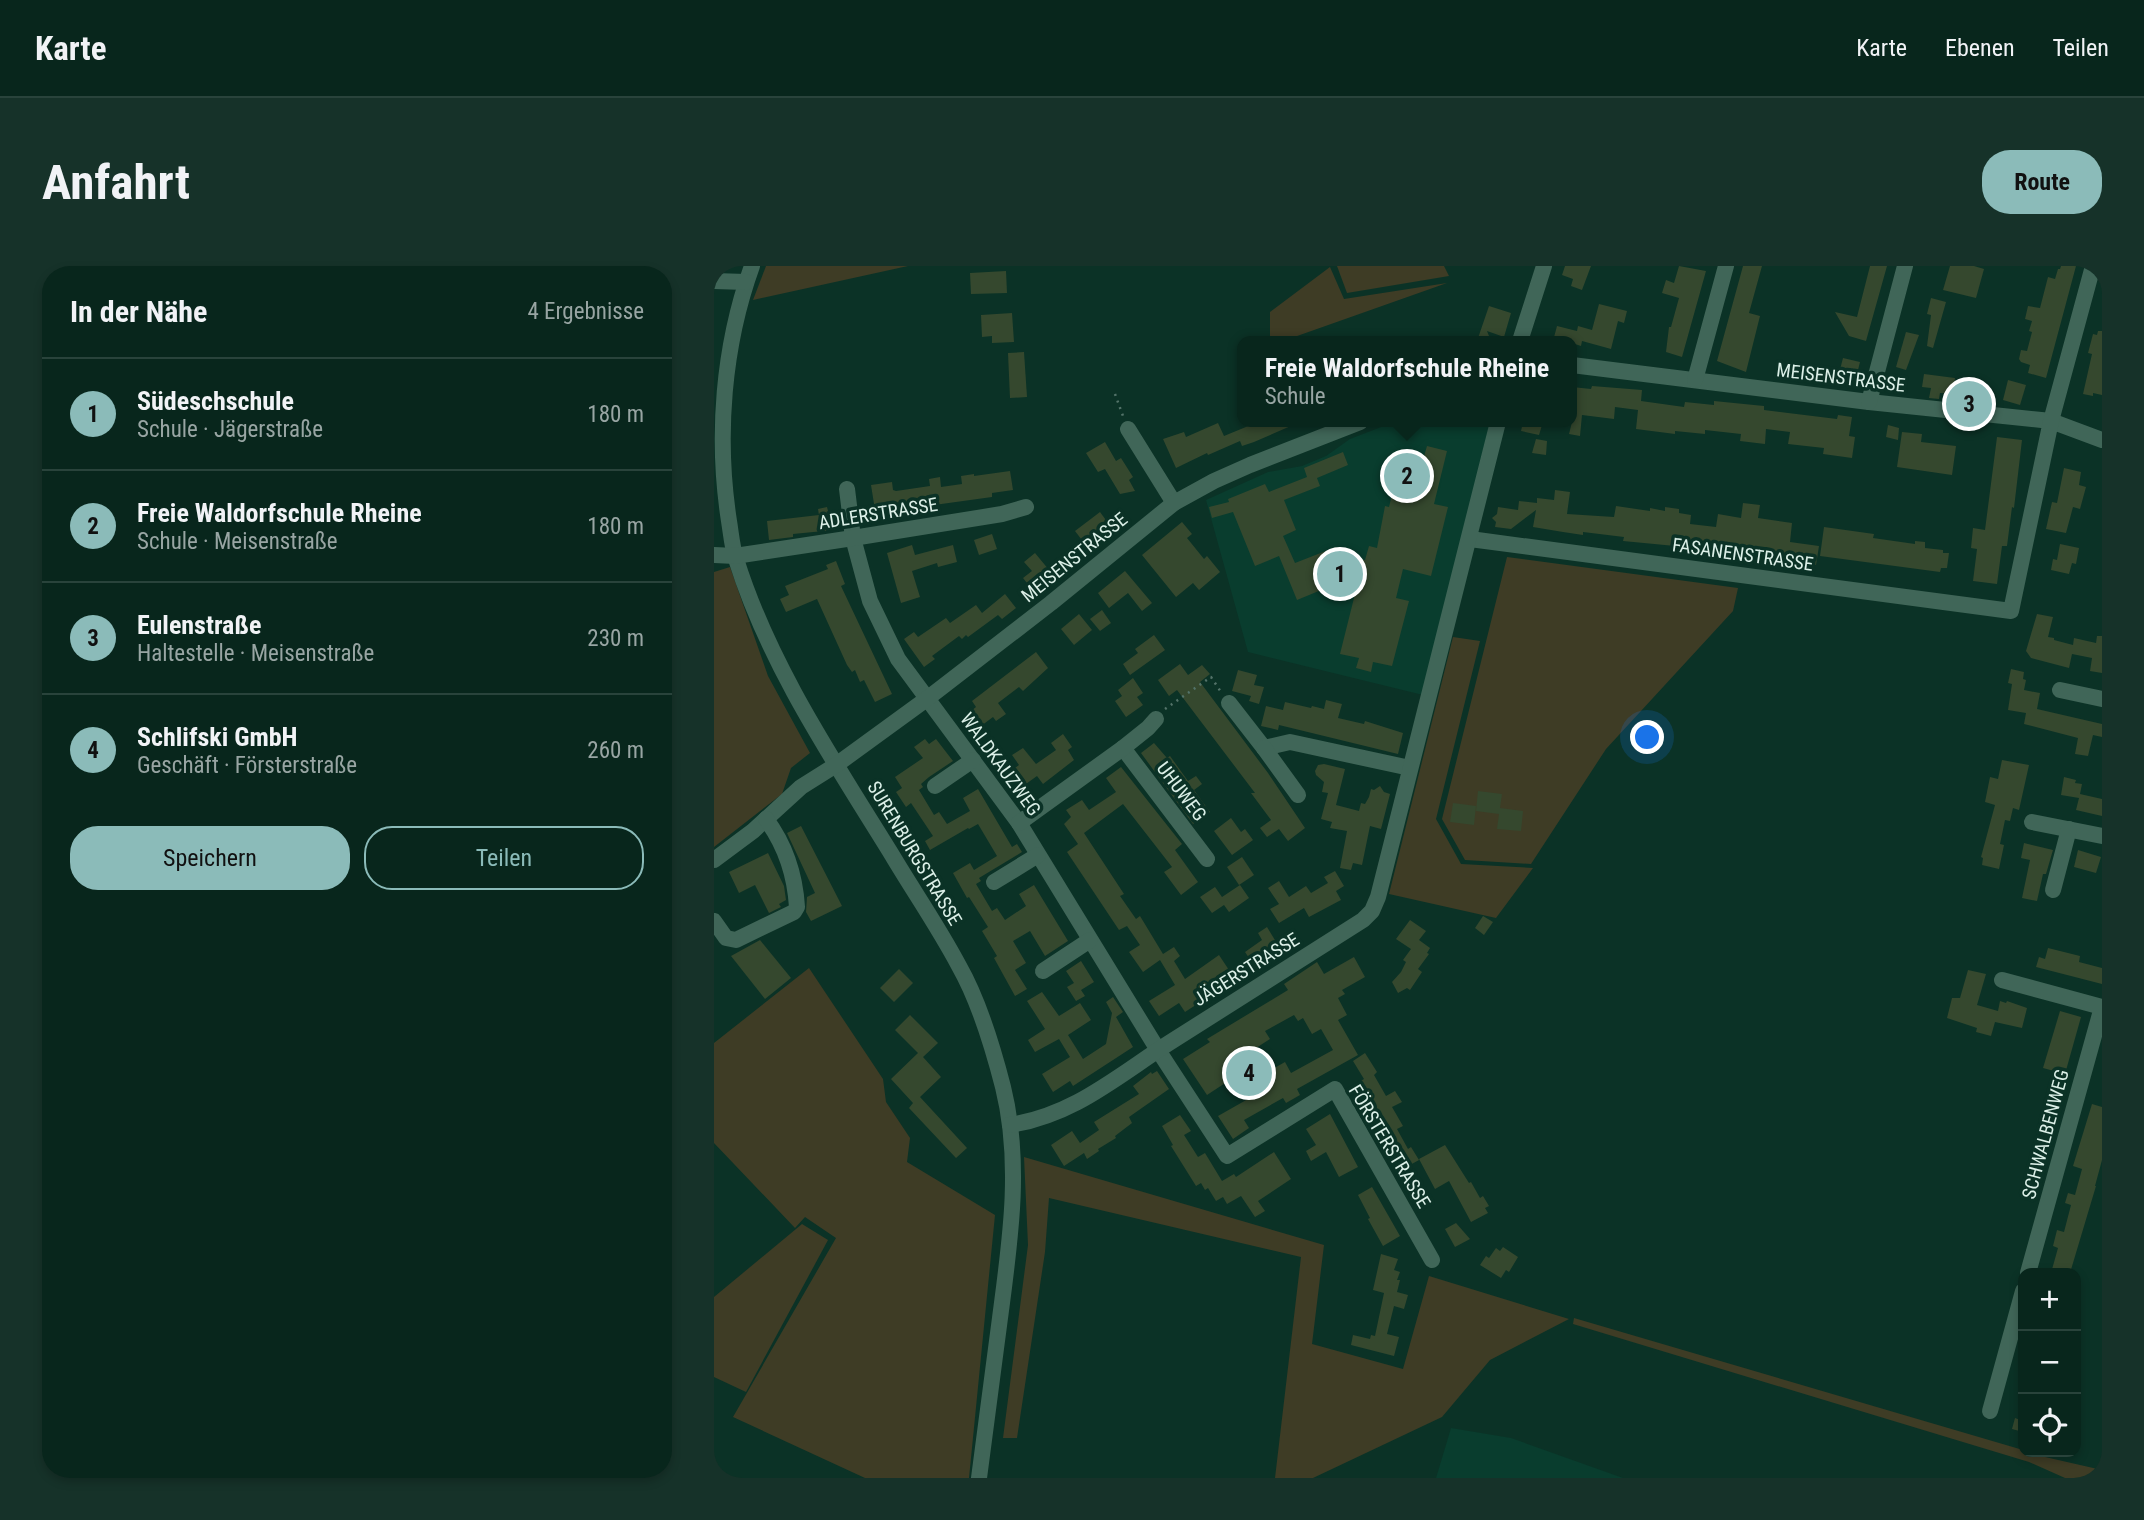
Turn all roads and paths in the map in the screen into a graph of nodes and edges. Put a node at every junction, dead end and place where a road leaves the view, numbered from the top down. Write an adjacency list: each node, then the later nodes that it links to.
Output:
1 (752, 266): 7 (street, SURENBURGSTRASSE)
2 (1544, 266): 8 (street)
3 (1726, 266): 10 (street)
4 (1905, 266): 12 (street)
5 (2093, 266): 13 (street)
6 (714, 281): 7 (street)
7 (746, 282): 24 (street, SURENBURGSTRASSE)
8 (1522, 336)
9 (1577, 366): 10 (street, MEISENSTRASSE)
10 (1695, 380): 12 (street, MEISENSTRASSE)
11 (1115, 394): 16 (path)
12 (1869, 402): 13 (street, MEISENSTRASSE)
13 (2050, 421): 17 (street, MEISENSTRASSE); 22 (street, FASANENSTRASSE)
14 (1347, 427): 19 (street, MEISENSTRASSE)
15 (1498, 427): 22 (street, JÄGERSTRASSE)
16 (1128, 429): 19 (street)
17 (2102, 440)
18 (847, 489): 21 (street, WALDKAUZWEG)
19 (1174, 503): 26 (street, MEISENSTRASSE)
20 (1026, 507): 21 (street, ADLERSTRASSE)
21 (853, 538): 24 (street, ADLERSTRASSE); 26 (street, WALDKAUZWEG)
22 (1470, 539): 34 (street, JÄGERSTRASSE)
23 (714, 555): 24 (street, ADLERSTRASSE)
24 (735, 556): 33 (street, SURENBURGSTRASSE)
25 (2060, 690): 27 (street)
26 (928, 698): 32 (street, WALDKAUZWEG); 33 (street, MEISENSTRASSE)
27 (2102, 699)
28 (1229, 703): 29 (path); 31 (street)
29 (1156, 719): 30 (street)
30 (1123, 748): 39 (street); 43 (street, UHUWEG)
31 (1264, 748): 34 (street); 36 (street)
32 (973, 760): 35 (street); 39 (street, WALDKAUZWEG)
33 (836, 765): 37 (street, MEISENSTRASSE); 52 (street, SURENBURGSTRASSE)
34 (1410, 768): 51 (street, JÄGERSTRASSE)
35 (935, 786)
36 (1298, 794)
37 (766, 819): 44 (street, MEISENSTRASSE); 47 (street)
38 (2032, 822): 40 (street)
39 (1019, 823): 42 (street, WALDKAUZWEG)
40 (2068, 829): 41 (street); 46 (street)
41 (2102, 836)
42 (1038, 855): 45 (street); 48 (street, WALDKAUZWEG)
43 (1208, 859)
44 (714, 860)
45 (994, 882)
46 (2053, 890)
47 (714, 921)
48 (1090, 940): 49 (street); 51 (street, WALDKAUZWEG)
49 (1043, 971)
50 (2002, 980): 54 (street, SCHWALBENWEG)
51 (1158, 1050): 52 (street, JÄGERSTRASSE); 53 (street, FÖRSTERSTRASSE)
52 (1010, 1125): 57 (street, SURENBURGSTRASSE)
53 (1432, 1260)
54 (2029, 1268)
55 (2018, 1309): 56 (street)
56 (1990, 1411)
57 (979, 1478)

